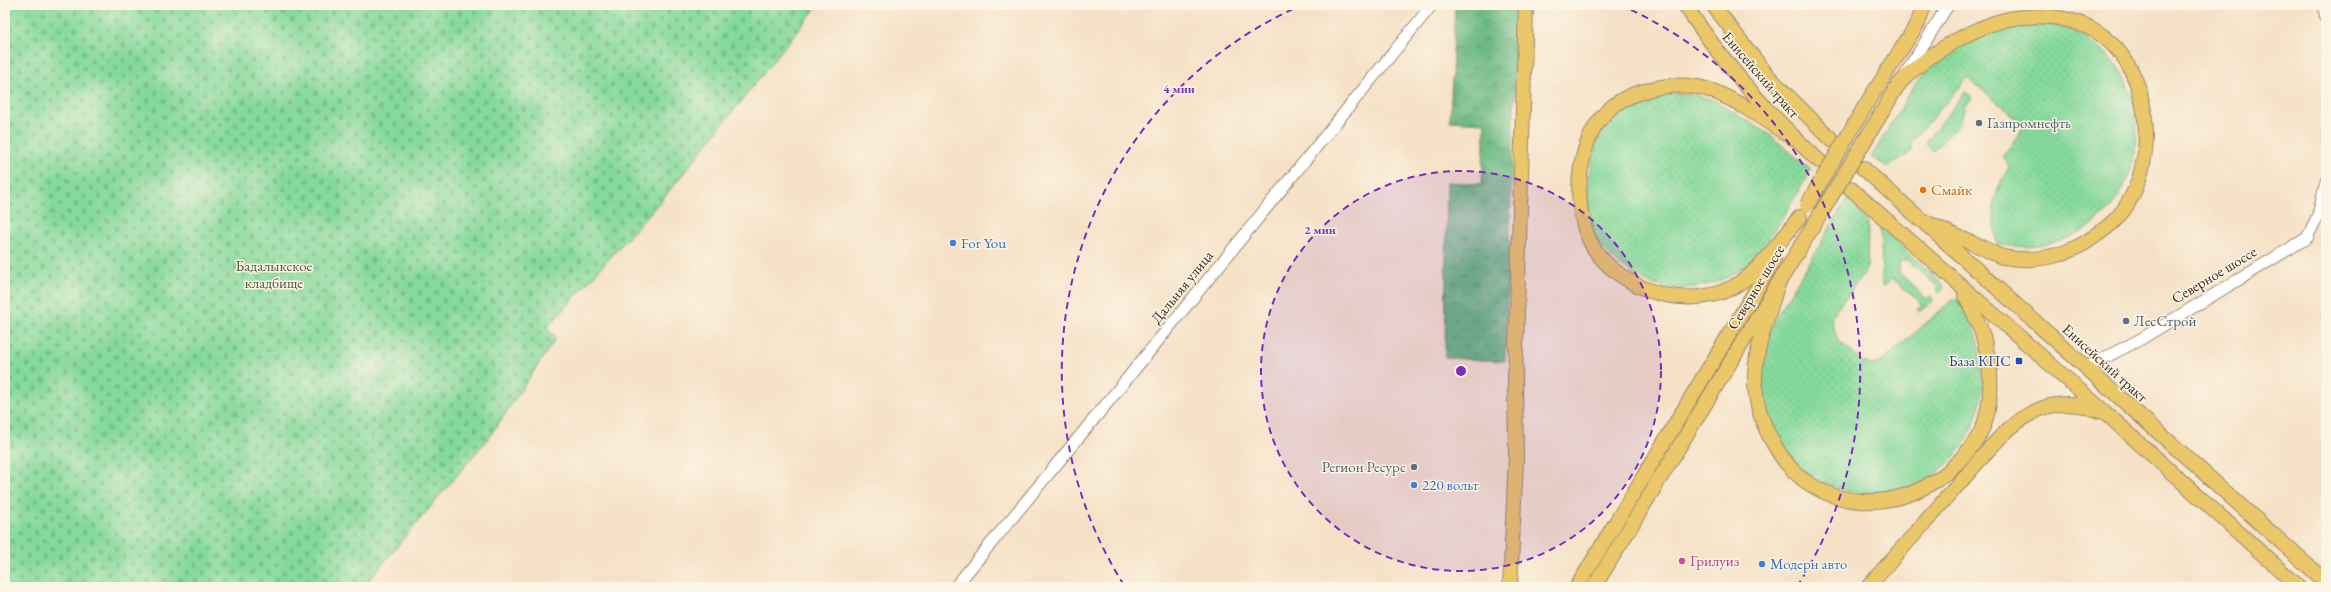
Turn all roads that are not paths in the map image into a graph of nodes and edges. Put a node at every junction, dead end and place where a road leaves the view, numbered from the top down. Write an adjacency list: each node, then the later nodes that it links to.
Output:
1 (1432, 5): 25 (street, Дальняя улица)
2 (1526, 5): 26 (main road)
3 (1685, 5): 12 (main road, Енисейский тракт)
4 (1713, 5): 13 (main road, Енисейский тракт)
5 (1924, 5): 10 (main road)
6 (1930, 5): 10 (street, Северное шоссе)
7 (1948, 5): 11 (street, Северное шоссе)
8 (2324, 5): 9 (street)
9 (2326, 19)
10 (1918, 23): 18 (main road, Северное шоссе, bridge)
11 (1900, 83): 19 (main road); 20 (main road, Северное шоссе, bridge)
12 (1793, 138): 14 (main road, Енисейский тракт); 18 (main road)
13 (1832, 140)
14 (1819, 161)
15 (1863, 168): 19 (main road, Енисейский тракт)
16 (2326, 182): 22 (street, Северное шоссе)
17 (1850, 188): 21 (main road)
18 (1800, 217): 27 (main road, Северное шоссе)
19 (1919, 219): 22 (main road, Енисейский тракт)
20 (1777, 286): 21 (main road); 28 (main road, Северное шоссе)
21 (1960, 287): 23 (main road)
22 (2085, 368): 24 (main road, Енисейский тракт)
23 (2109, 416): 29 (main road); 30 (main road)
24 (2326, 582)
25 (955, 587)
26 (1510, 587)
27 (1577, 587)
28 (1594, 587)
29 (1868, 587)
30 (2299, 587)

